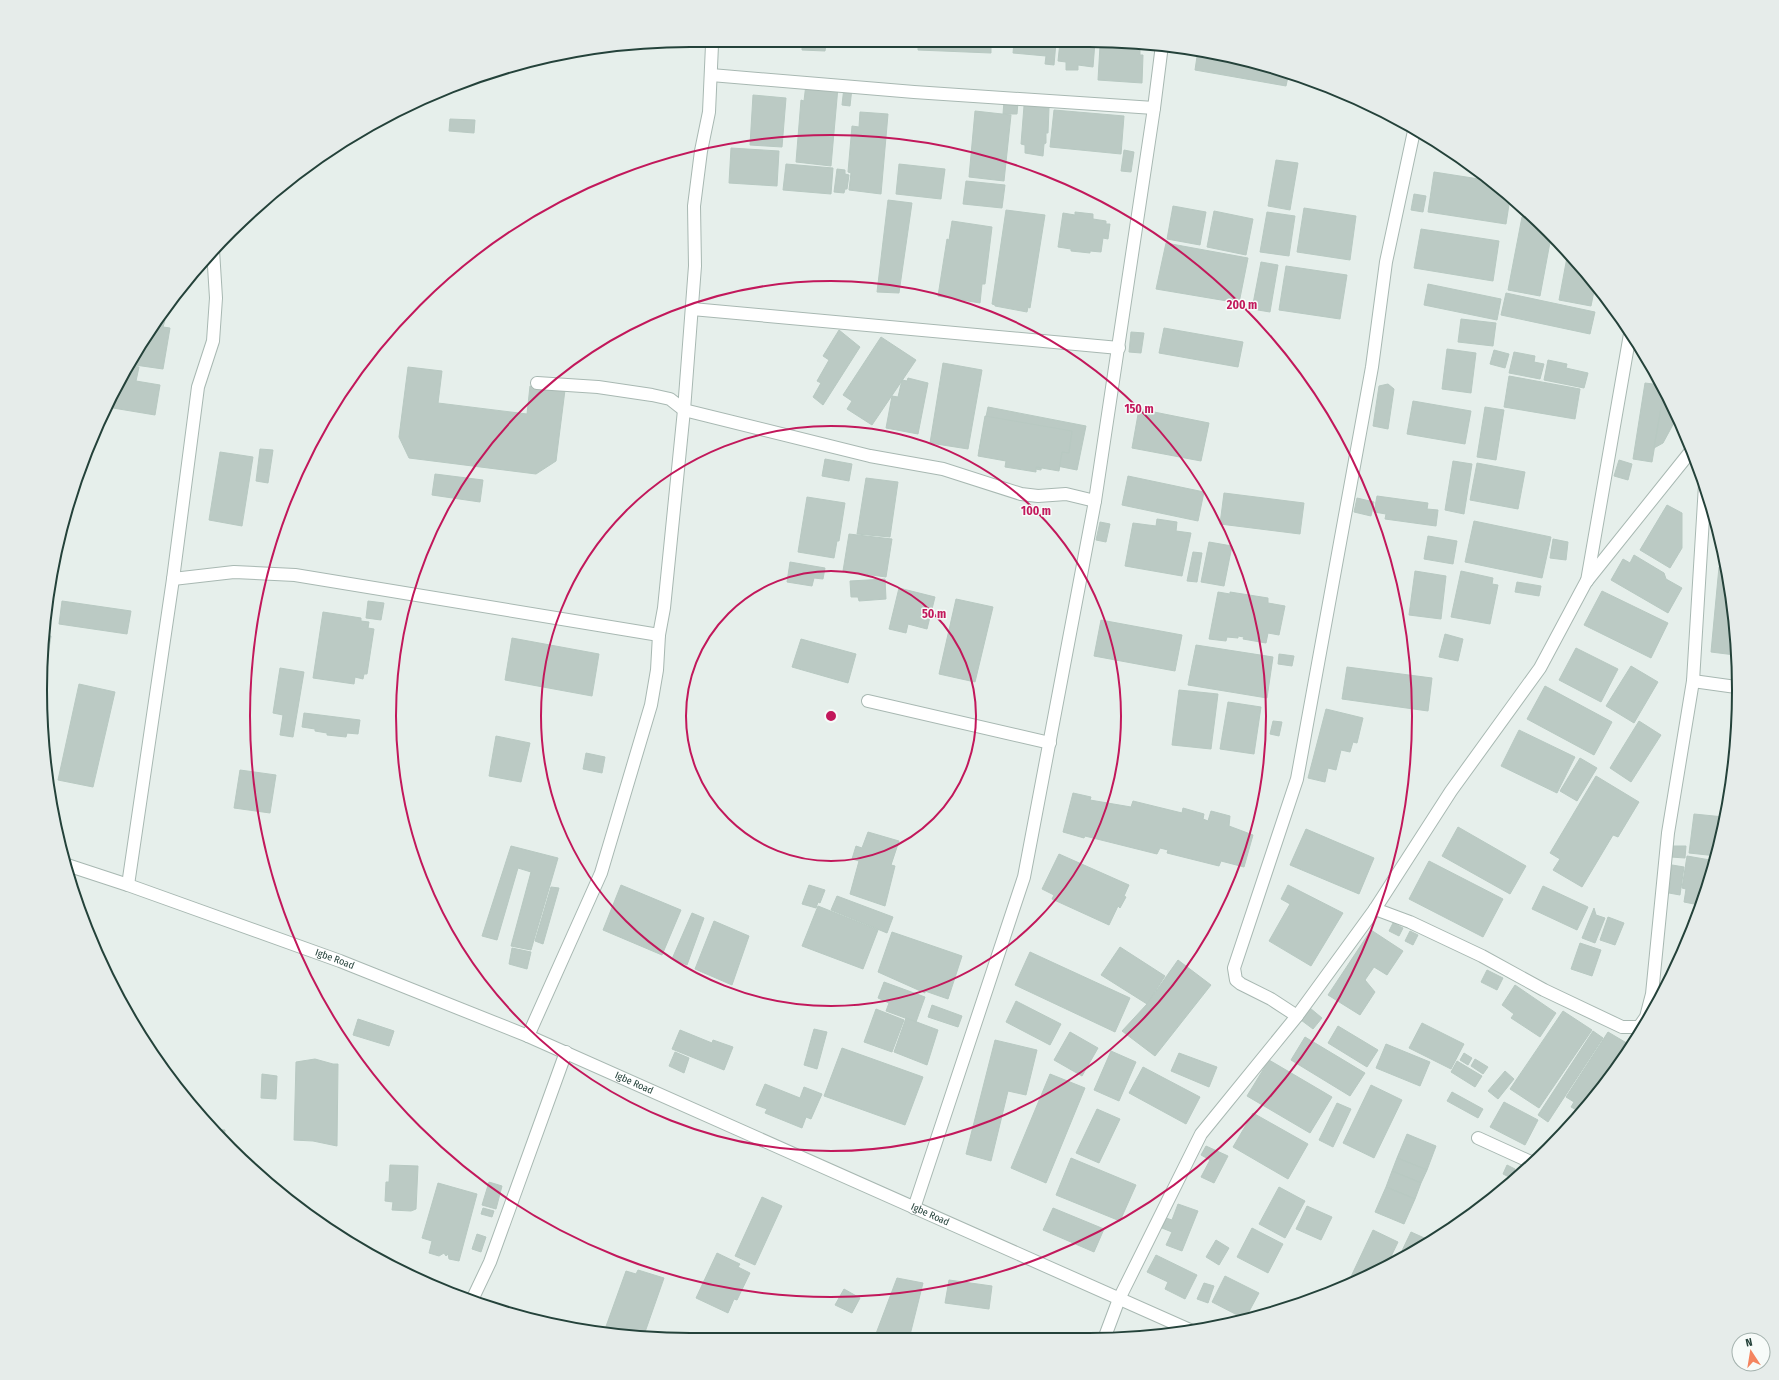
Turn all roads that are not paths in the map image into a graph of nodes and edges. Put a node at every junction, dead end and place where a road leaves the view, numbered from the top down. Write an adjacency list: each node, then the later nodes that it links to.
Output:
1 (712, 47): 3 (street)
2 (1161, 52): 4 (street)
3 (711, 75): 4 (street); 7 (street)
4 (1154, 108): 9 (street)
5 (1413, 134): 26 (street)
6 (214, 259): 15 (street)
7 (692, 309): 9 (street); 11 (street)
8 (1629, 341): 16 (street)
9 (1119, 348): 13 (street)
10 (537, 383): 11 (street)
11 (684, 410): 13 (street); 17 (street)
12 (1687, 455): 16 (street)
13 (1095, 501): 21 (street)
14 (1704, 503): 18 (street)
15 (173, 579): 17 (street); 23 (street)
16 (1586, 582): 24 (street)
17 (659, 635): 28 (street)
18 (1693, 682): 19 (street); 25 (street)
19 (1732, 687)
20 (868, 701): 21 (street)
21 (1050, 743): 32 (street)
22 (72, 867): 23 (street, Igbe Road)
23 (128, 885): 28 (street, Igbe Road)
24 (1375, 909): 26 (street); 27 (street)
25 (1649, 1007)
26 (1297, 1016): 34 (street)
27 (1637, 1027)
28 (528, 1036): 29 (street, Igbe Road)
29 (566, 1052): 32 (street, Igbe Road); 33 (street)
30 (1478, 1138): 31 (street)
31 (1528, 1160)
32 (914, 1208): 34 (street, Igbe Road)
33 (475, 1296)
34 (1119, 1299): 35 (street, Igbe Road); 36 (street)
35 (1180, 1326)
36 (1106, 1333)

